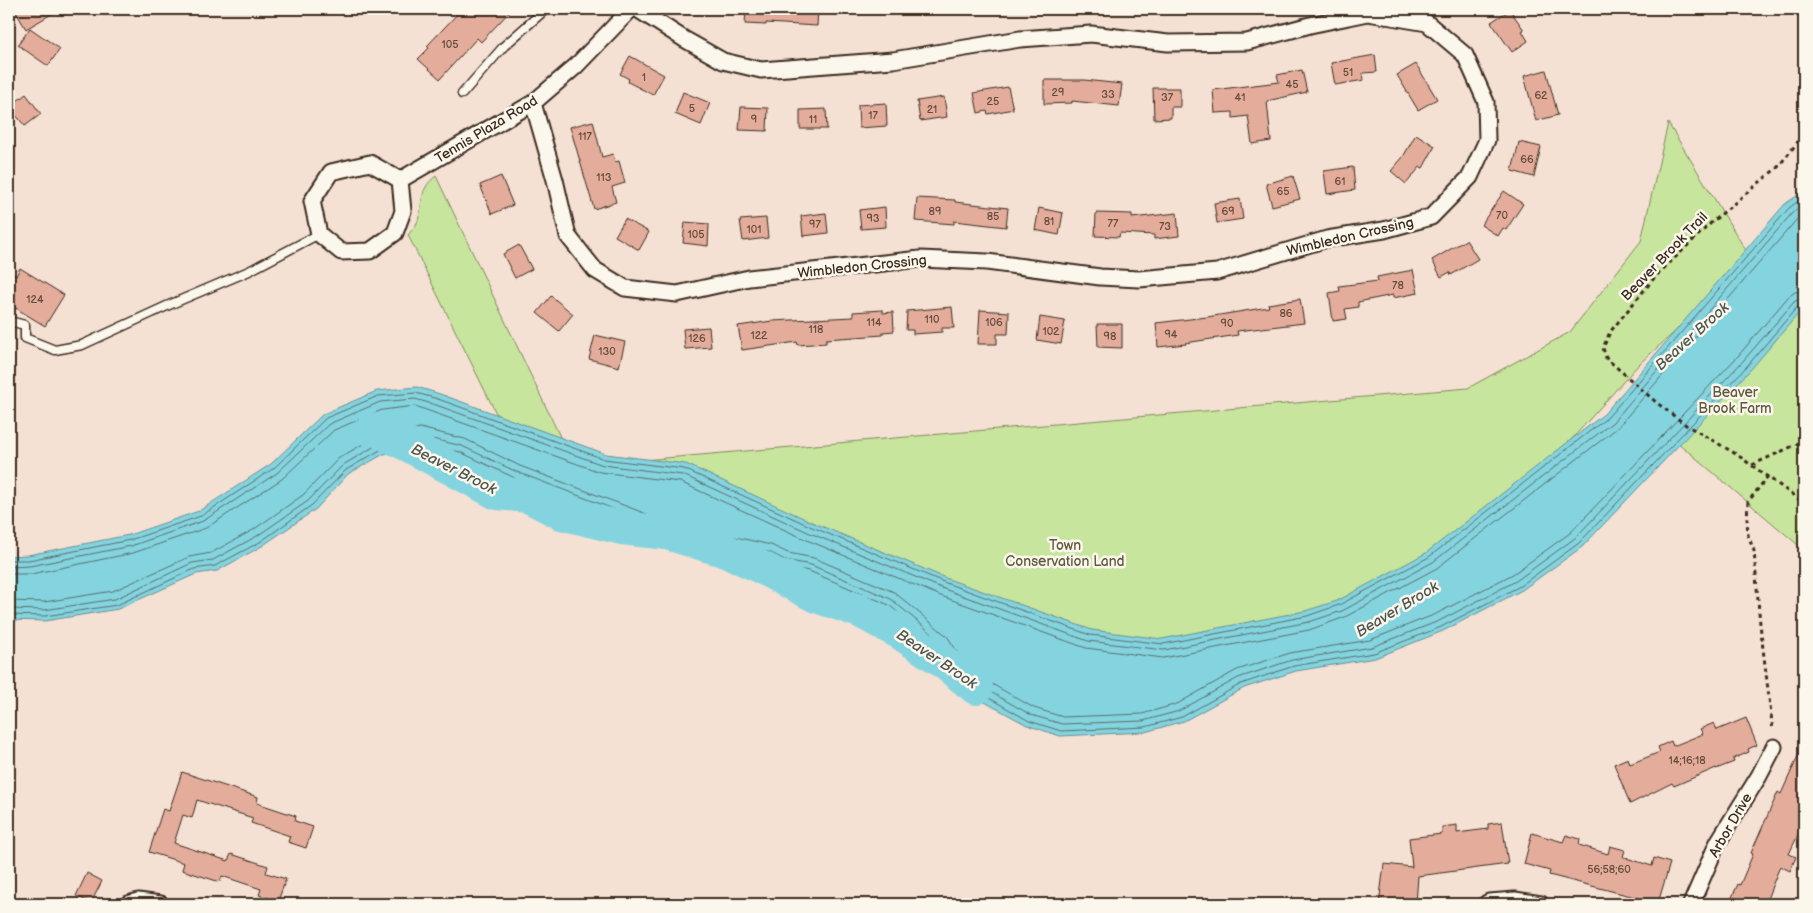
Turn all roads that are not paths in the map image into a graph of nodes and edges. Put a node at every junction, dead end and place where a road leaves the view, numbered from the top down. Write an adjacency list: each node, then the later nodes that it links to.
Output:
1 (546, 9): 4 (lane)
2 (632, 9): 5 (street, Tennis Plaza Road)
3 (638, 9): 5 (street, Wimbledon Crossing)
4 (462, 94)
5 (533, 103): 6 (street, Tennis Plaza Road)
6 (400, 180): 7 (street); 7 (street)
7 (319, 234): 8 (lane)
8 (9, 321)
9 (1774, 747): 14 (street, Arbor Drive)
10 (128, 904): 11 (street)
11 (161, 904)
12 (1486, 904): 13 (street)
13 (1541, 904)
14 (1691, 904)

